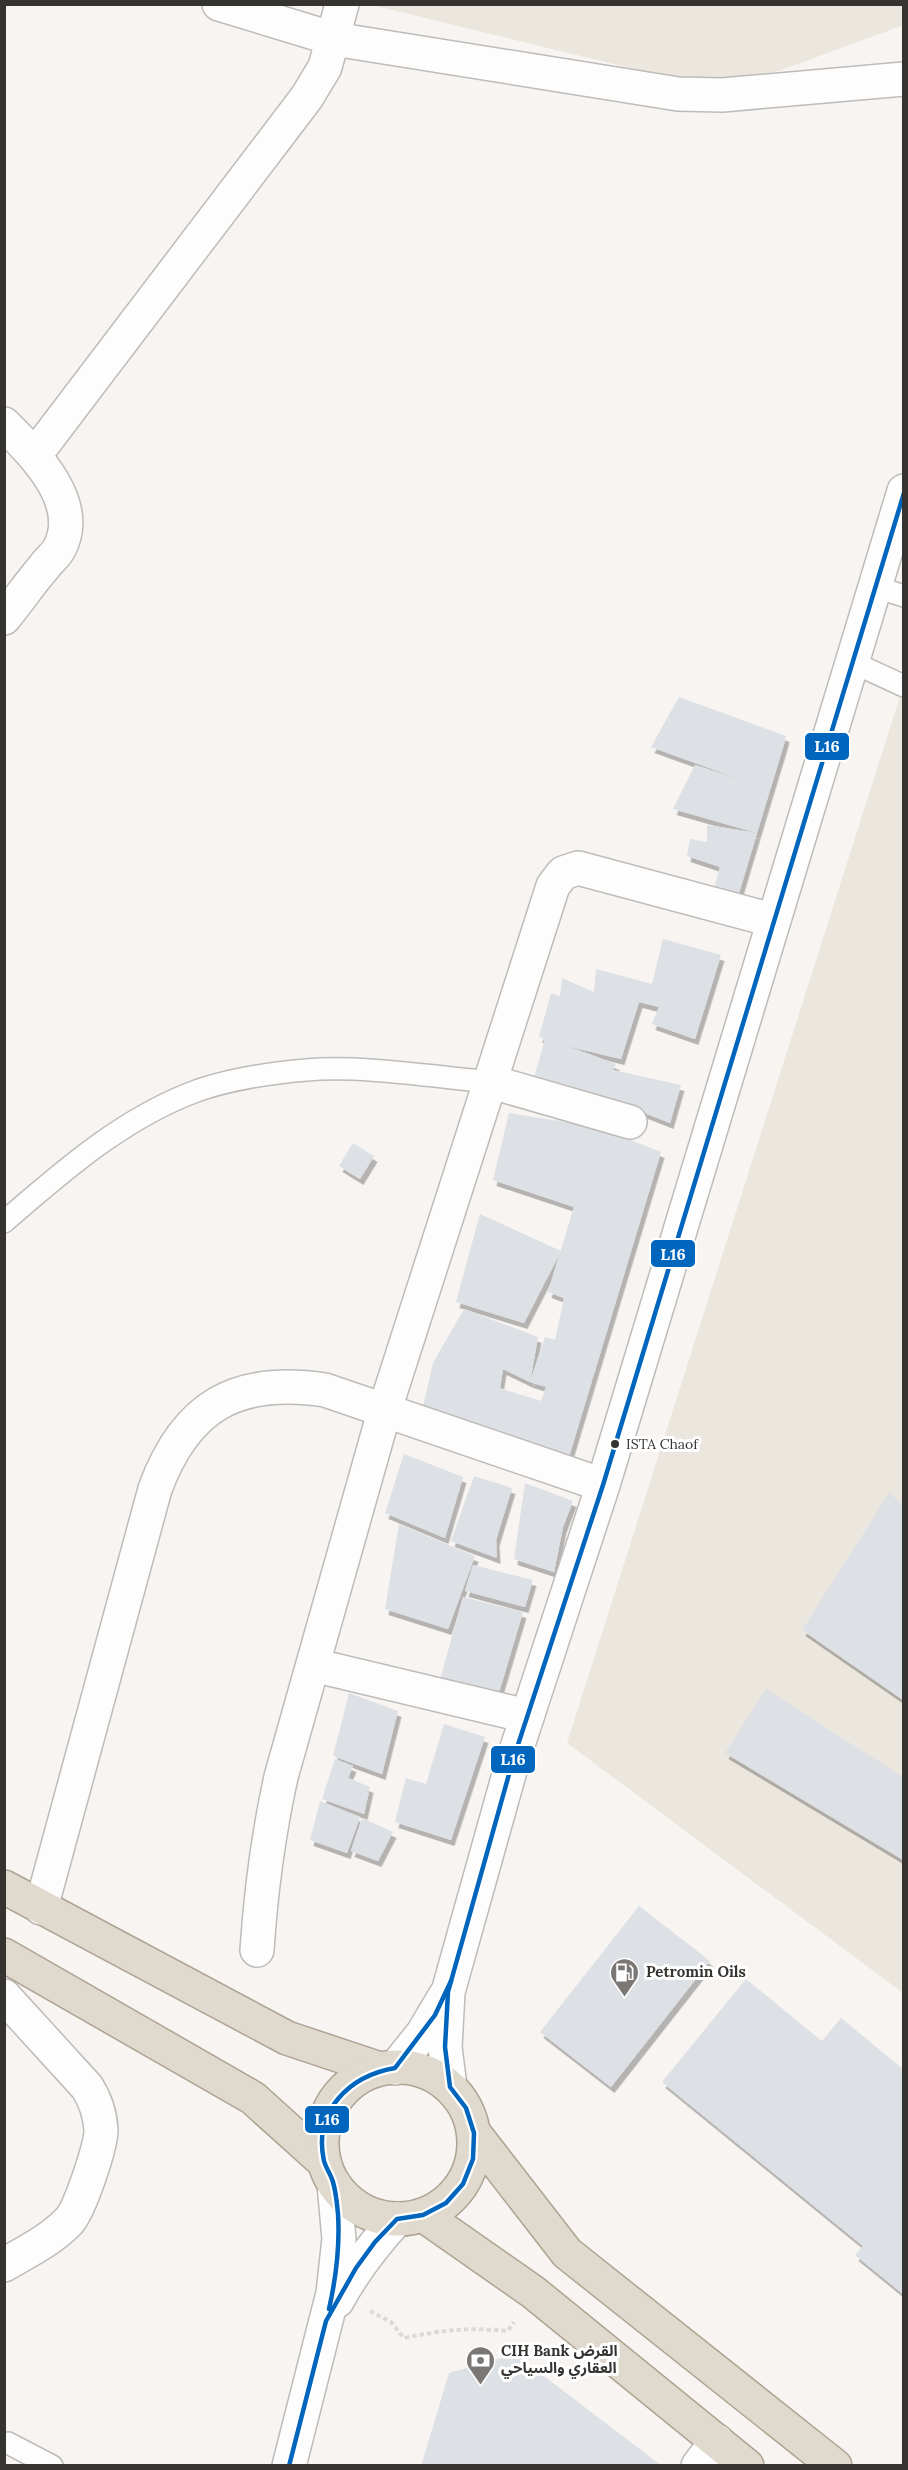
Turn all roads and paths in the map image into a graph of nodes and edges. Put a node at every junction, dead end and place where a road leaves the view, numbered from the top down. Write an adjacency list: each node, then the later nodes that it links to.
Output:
1 (219, 4): 3 (street)
2 (342, 4): 3 (street)
3 (334, 39): 4 (street); 6 (street)
4 (903, 79)
5 (4, 424): 6 (street)
6 (35, 455): 9 (street)
7 (903, 491): 8 (street)
8 (890, 591): 10 (street)
9 (4, 618)
10 (852, 662): 11 (lane); 12 (street)
11 (903, 686)
12 (772, 920): 13 (street); 17 (street)
13 (492, 1082): 14 (street); 15 (lane); 16 (street)
14 (630, 1122)
15 (4, 1222)
16 (385, 1409): 17 (street); 18 (street); 21 (street)
17 (603, 1485): 19 (street)
18 (313, 1665): 19 (street); 22 (street)
19 (527, 1716): 24 (street)
20 (4, 1887): 21 (highway)
21 (41, 1908): 26 (highway)
22 (257, 1950)
23 (4, 1955): 29 (highway)
24 (447, 1992): 26 (street); 27 (street)
25 (4, 1996): 31 (street)
26 (388, 2068): 27 (highway); 29 (highway)
27 (450, 2087): 28 (highway)
28 (474, 2133): 30 (highway); 39 (highway)
29 (329, 2173): 30 (highway); 33 (street)
30 (410, 2217): 32 (highway); 33 (street)
31 (4, 2265)
32 (533, 2292): 33 (path); 35 (highway)
33 (333, 2308): 37 (street)
34 (8, 2443): 36 (lane)
35 (707, 2453): 38 (highway)
36 (52, 2466)
37 (289, 2466)
38 (747, 2466)
39 (835, 2466)

